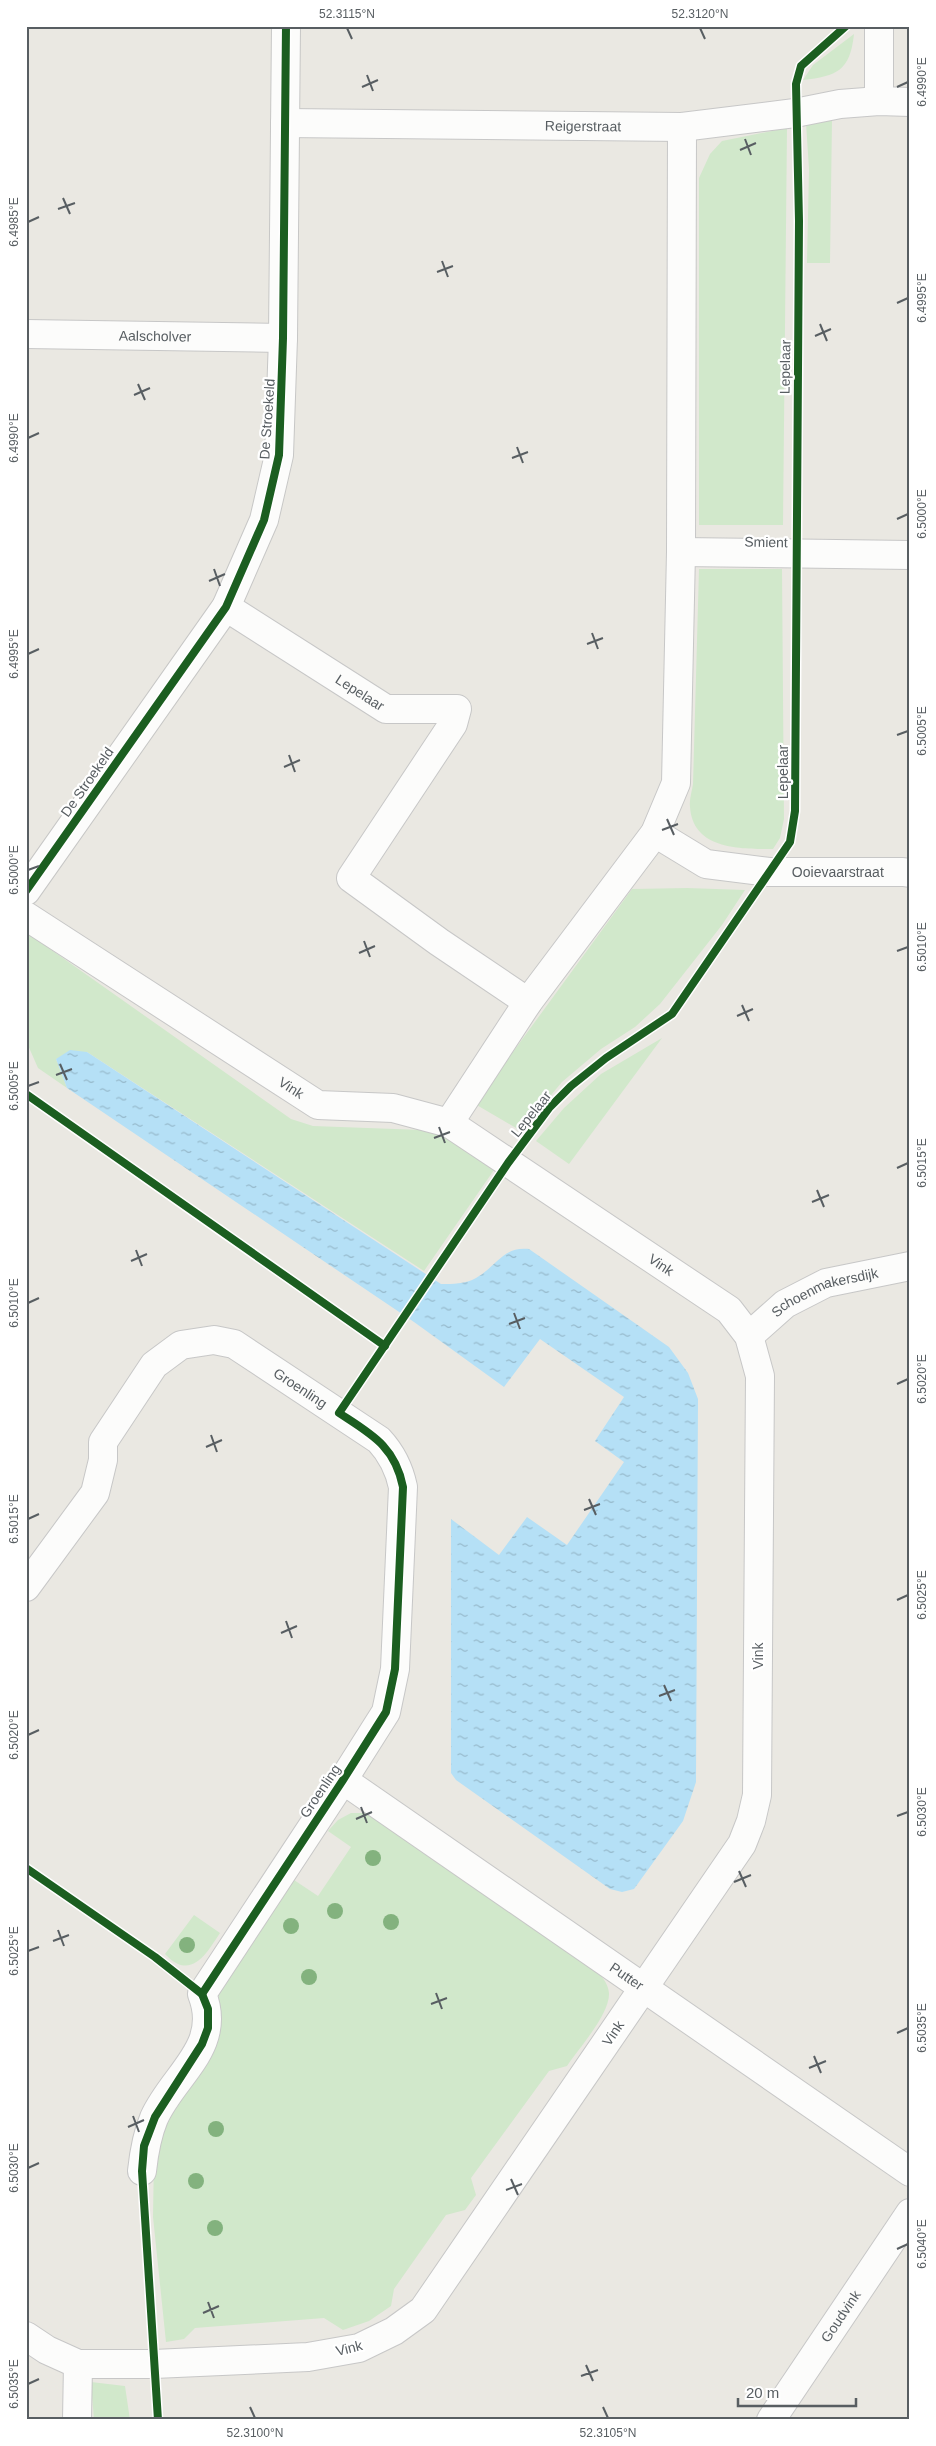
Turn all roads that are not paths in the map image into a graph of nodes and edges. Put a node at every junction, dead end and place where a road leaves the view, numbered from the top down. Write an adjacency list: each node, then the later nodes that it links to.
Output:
1 (286, 26): 5 (street, De Stroekeld)
2 (879, 26): 3 (street)
3 (879, 101): 4 (street, Reigerstraat); 6 (street, Reigerstraat)
4 (910, 102)
5 (285, 123): 6 (street, Reigerstraat); 8 (street, De Stroekeld)
6 (682, 127): 9 (street)
7 (26, 334): 8 (street, Aalscholver)
8 (283, 338): 11 (street, De Stroekeld)
9 (681, 552): 10 (street, Smient); 12 (street)
10 (910, 555)
11 (226, 607): 14 (street, De Stroekeld); 16 (street, Lepelaar)
12 (655, 833): 13 (street, Ooievaarstraat); 16 (street)
13 (910, 874)
14 (26, 891)
15 (26, 916): 17 (street, Vink)
16 (528, 1002): 17 (street)
17 (449, 1123): 19 (street, Vink)
18 (910, 1266): 19 (street, Schoenmakersdijk)
19 (749, 1336): 22 (street, Vink)
20 (26, 1586): 21 (street, Groenling)
21 (344, 1780): 22 (street, Putter); 23 (street, Groenling)
22 (644, 1987): 24 (street, Putter); 27 (street, Vink)
23 (142, 2171)
24 (910, 2172)
25 (910, 2213): 29 (street, Goudvink)
26 (26, 2336): 27 (street, Vink)
27 (78, 2364): 28 (street)
28 (77, 2420)
29 (771, 2420)

